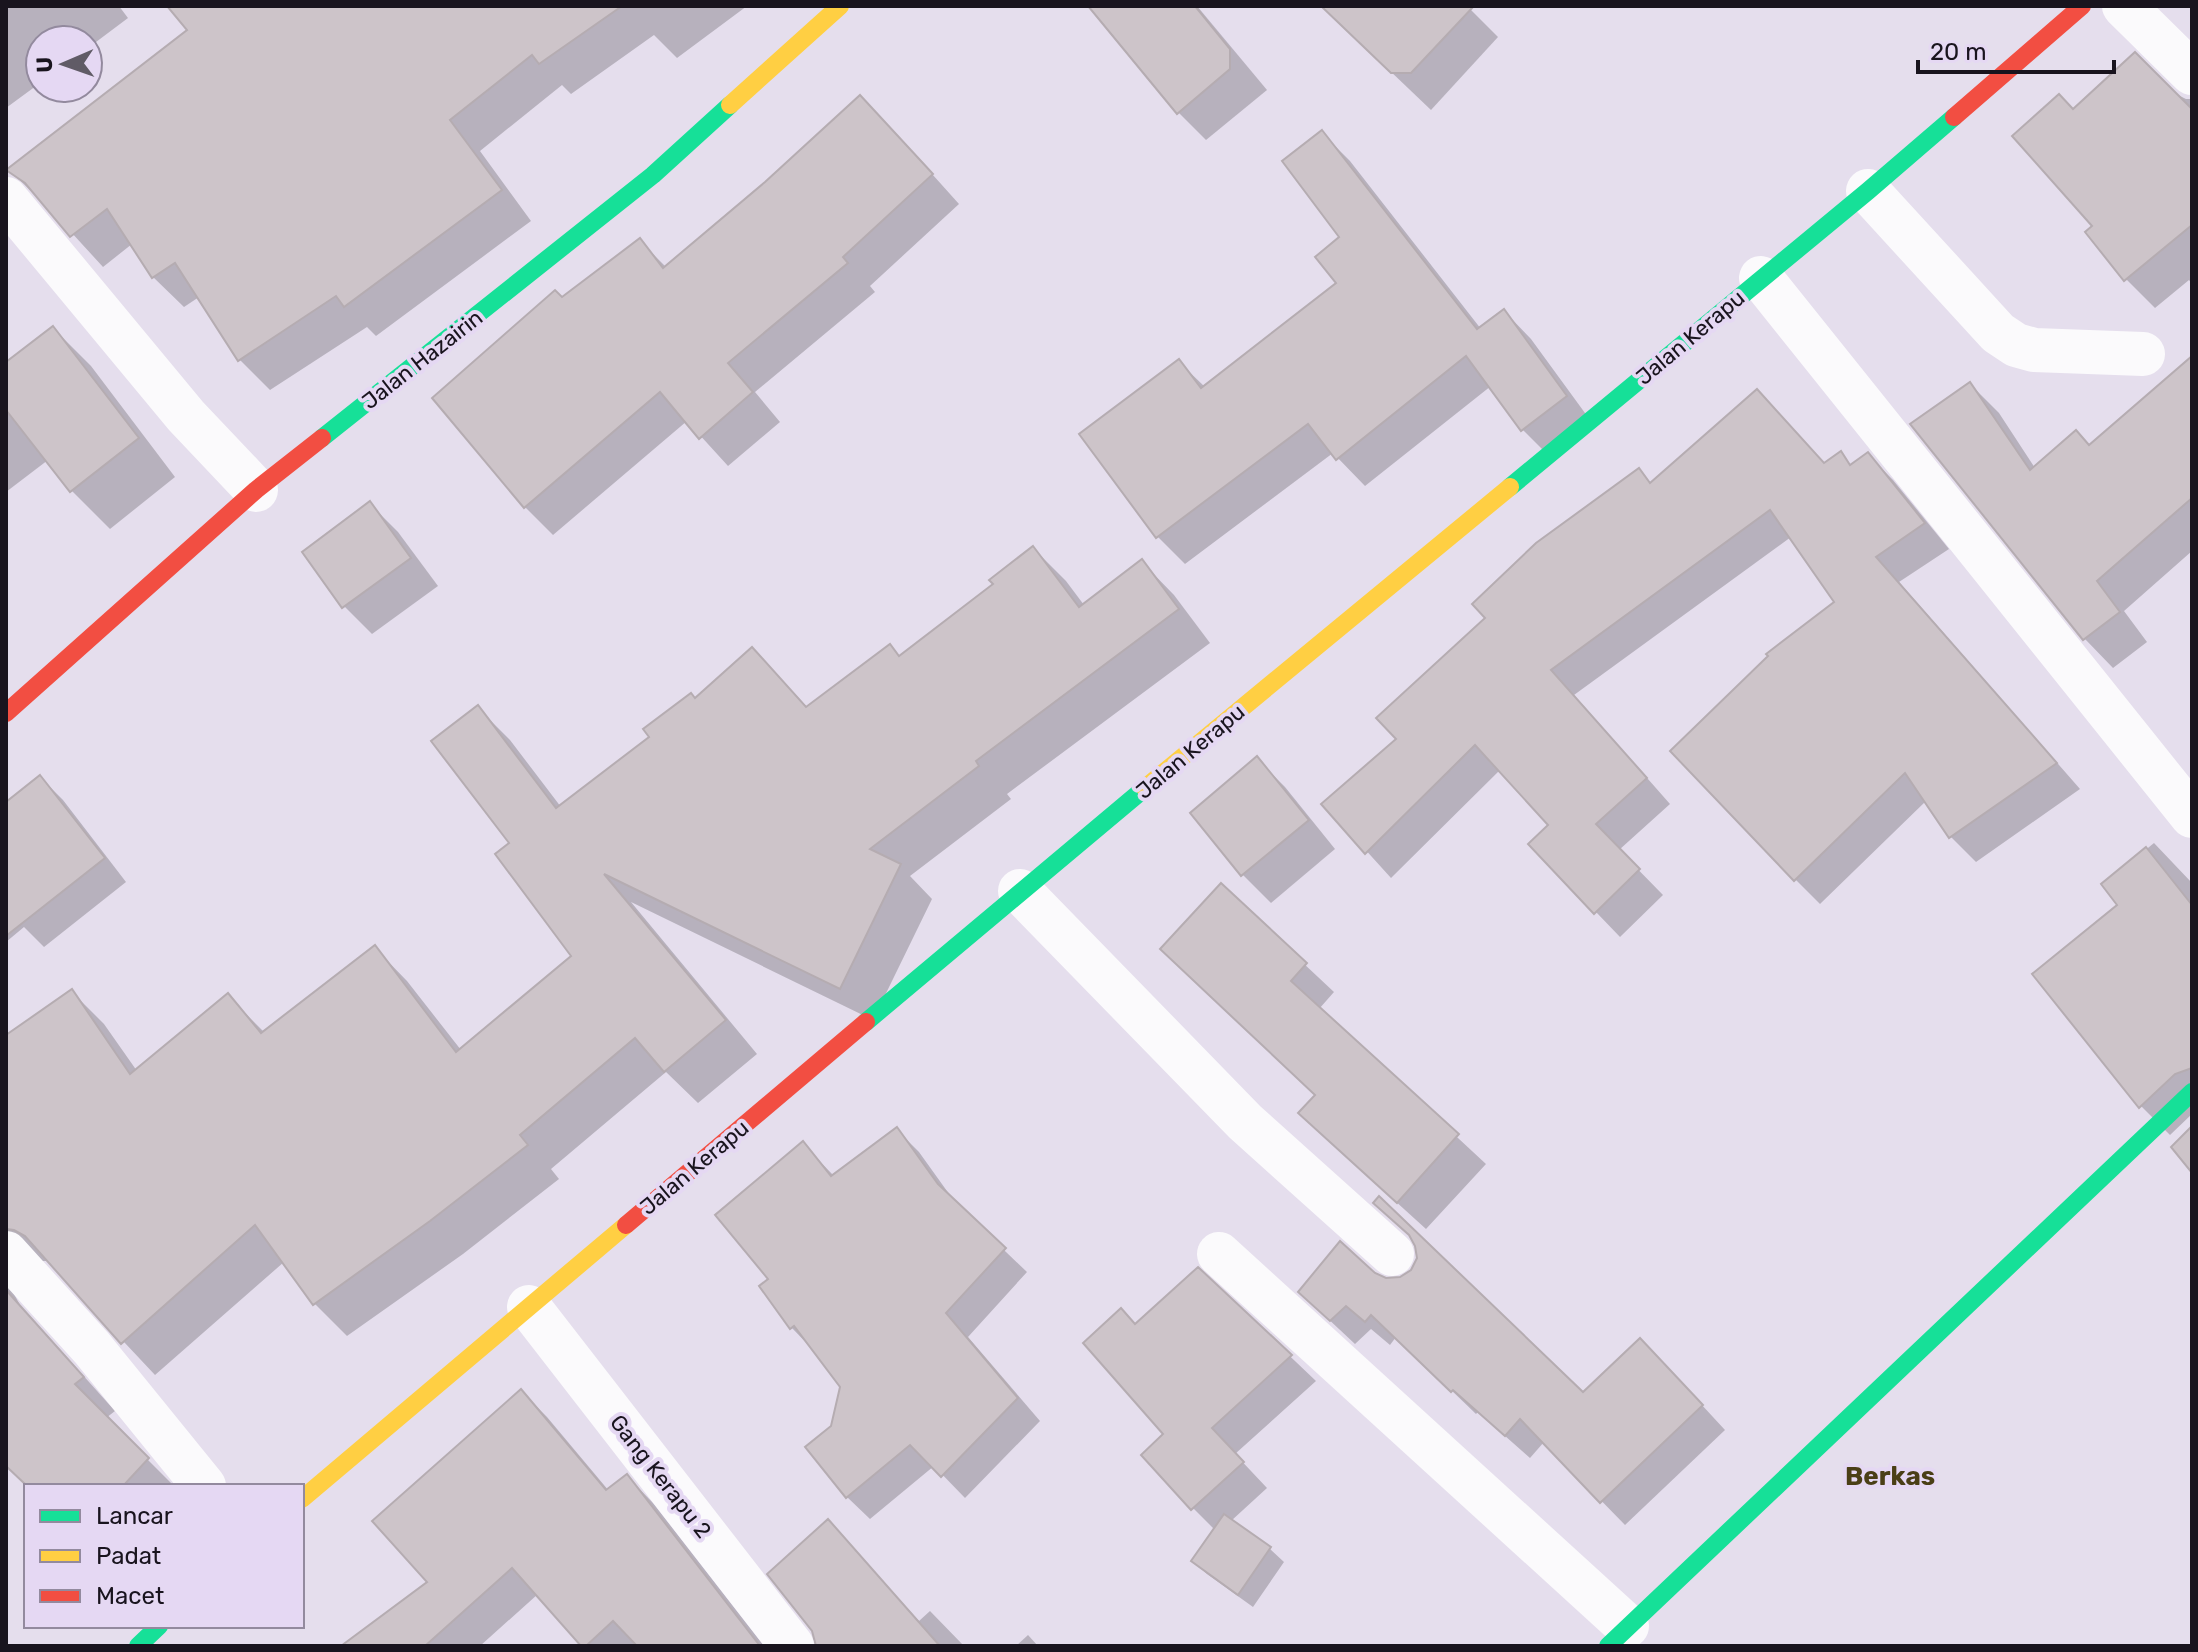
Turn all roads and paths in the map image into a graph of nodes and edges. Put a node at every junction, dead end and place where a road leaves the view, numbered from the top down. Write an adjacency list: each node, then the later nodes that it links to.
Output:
1 (840, 6): 9 (street, Jalan Hazairin)
2 (2082, 6): 5 (street, Jalan Kerapu)
3 (2124, 6): 4 (street)
4 (2192, 73)
5 (1868, 191): 7 (street, Jalan Kerapu); 8 (street)
6 (6, 199): 9 (street)
7 (1761, 278): 11 (street); 12 (street, Jalan Kerapu)
8 (2143, 354)
9 (256, 490): 10 (street, Jalan Hazairin)
10 (6, 713)
11 (2192, 816)
12 (1020, 891): 16 (street); 17 (street, Jalan Kerapu)
13 (2192, 1092): 21 (street)
14 (6, 1253): 18 (street)
15 (1219, 1254): 21 (street)
16 (1392, 1254)
17 (529, 1307): 19 (street, Jalan Kerapu); 23 (street, Gang Kerapu 2)
18 (202, 1484)
19 (304, 1497)
20 (157, 1628): 22 (street)
21 (1617, 1636)
22 (138, 1646)
23 (792, 1646)

